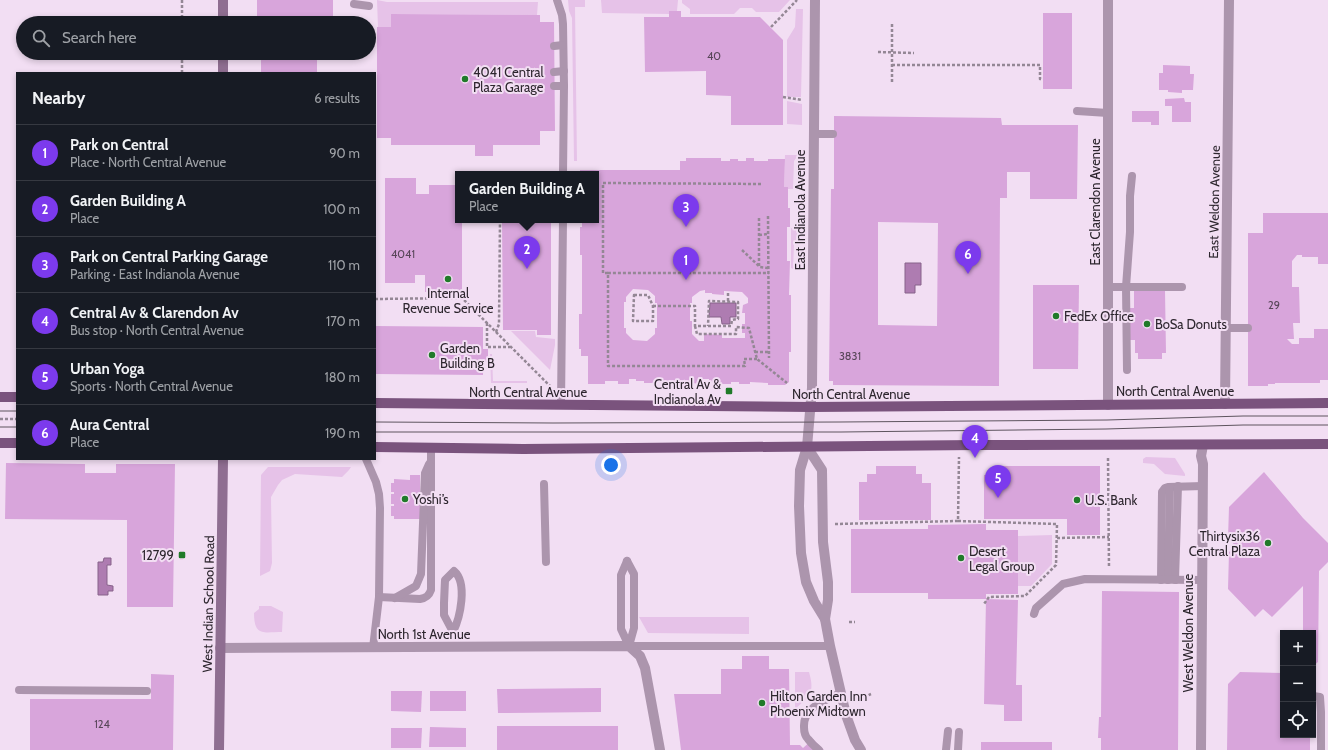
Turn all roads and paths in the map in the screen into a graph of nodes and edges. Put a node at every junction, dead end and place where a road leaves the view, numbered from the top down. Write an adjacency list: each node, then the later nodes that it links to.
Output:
1 (182, 0): 10 (path)
2 (223, 0): 11 (main road)
3 (557, 0): 14 (lane)
4 (797, 0): 13 (path)
5 (815, 0): 34 (street, East Indianola Avenue)
6 (1108, 0): 33 (street, East Clarendon Avenue)
7 (1229, 0): 59 (street, East Weldon Avenue)
8 (354, 4): 9 (lane)
9 (369, 6)
10 (182, 16)
11 (223, 16)
12 (892, 22): 17 (path)
13 (770, 27)
14 (564, 45): 15 (lane); 22 (lane)
15 (554, 46)
16 (878, 52): 17 (path)
17 (892, 53): 18 (path); 21 (path)
18 (914, 53)
19 (182, 60): 23 (path)
20 (223, 60): 24 (main road)
21 (892, 65): 26 (path); 27 (path)
22 (564, 71): 25 (lane); 29 (lane)
23 (182, 72)
24 (222, 72)
25 (554, 72)
26 (1043, 79)
27 (892, 82)
28 (554, 86): 29 (lane)
29 (564, 86): 36 (lane)
30 (783, 97): 31 (path)
31 (803, 101)
32 (1077, 111): 33 (lane)
33 (1108, 112): 49 (street, East Clarendon Avenue)
34 (814, 134): 35 (lane); 77 (street, East Indianola Avenue)
35 (833, 134)
36 (563, 171)
37 (1132, 176): 50 (lane)
38 (763, 184): 48 (path)
39 (759, 216): 44 (path)
40 (768, 216): 43 (path)
41 (500, 223): 61 (path)
42 (563, 223): 76 (lane)
43 (768, 234): 44 (path); 47 (path)
44 (759, 235): 46 (path)
45 (742, 250): 46 (path)
46 (759, 266): 47 (path)
47 (767, 269): 48 (path); 64 (path)
48 (608, 273): 66 (path)
49 (1108, 287): 50 (lane); 74 (street, East Clarendon Avenue)
50 (1126, 287): 51 (lane); 67 (lane)
51 (1182, 287)
52 (728, 291): 54 (path)
53 (376, 299): 56 (path)
54 (728, 302): 58 (path); 58 (path)
55 (653, 306): 55 (path); 57 (path)
56 (487, 323): 61 (path); 62 (path)
57 (696, 326): 58 (path); 63 (path)
58 (708, 326)
59 (1226, 328): 60 (lane); 75 (street, East Weldon Avenue)
60 (1248, 328)
61 (496, 332): 62 (path)
62 (511, 347): 69 (path)
63 (755, 352): 64 (path); 66 (path)
64 (769, 352): 65 (path)
65 (769, 358)
66 (757, 360): 68 (path)
67 (1127, 370)
68 (787, 383)
69 (551, 387)
70 (0, 397): 71 (main road)
71 (16, 397)
72 (1328, 402): 75 (main road, North Central Avenue)
73 (376, 404): 76 (main road, North Central Avenue)
74 (1108, 404): 75 (main road, North Central Avenue); 77 (main road, North Central Avenue)
75 (1225, 404)
76 (561, 405): 77 (main road, North Central Avenue)
77 (810, 407): 85 (street, East Indianola Avenue)
78 (0, 419): 79 (path)
79 (16, 419)
80 (0, 443): 81 (main road)
81 (16, 443)
82 (1203, 444): 83 (main road); 85 (main road); 93 (street, West Weldon Avenue)
83 (1328, 444)
84 (376, 447): 86 (main road)
85 (807, 447): 86 (main road); 108 (street); 108 (street, East Indianola Avenue)
86 (431, 448): 91 (lane)
87 (959, 457): 95 (path)
88 (1108, 458): 97 (path)
89 (223, 460): 113 (main road, West Indian School Road)
90 (366, 460): 104 (lane)
91 (431, 461): 105 (lane); 105 (lane)
92 (544, 484): 99 (lane)
93 (1203, 486): 94 (lane); 103 (street, West Weldon Avenue)
94 (1174, 487): 102 (lane); 102 (lane)
95 (958, 521): 96 (path); 98 (path)
96 (836, 524)
97 (1109, 537): 98 (path); 100 (path)
98 (1057, 538): 106 (path)
99 (546, 562)
100 (1109, 568)
101 (454, 571): 101 (lane)
102 (1168, 580): 103 (lane); 107 (lane)
103 (1202, 580): 129 (street, West Weldon Avenue)
104 (379, 597): 105 (lane); 114 (lane)
105 (394, 598)
106 (984, 604)
107 (1034, 614)
108 (825, 619): 112 (street)
109 (848, 622): 110 (path)
110 (855, 622)
111 (629, 646): 111 (lane); 112 (lane); 114 (street, North 1st Avenue); 124 (street)
112 (830, 646): 117 (street)
113 (220, 648): 114 (street, North 1st Avenue); 123 (main road, West Indian School Road)
114 (373, 648)
115 (19, 690): 116 (lane)
116 (147, 691)
117 (840, 693): 125 (lane); 126 (street)
118 (871, 694): 120 (path)
119 (1316, 696): 130 (lane)
120 (864, 697)
121 (948, 731): 127 (lane)
122 (959, 732): 128 (lane)
123 (219, 750)
124 (660, 750)
125 (819, 750)
126 (860, 750)
127 (946, 750)
128 (958, 750)
129 (1201, 750)
130 (1321, 750)

